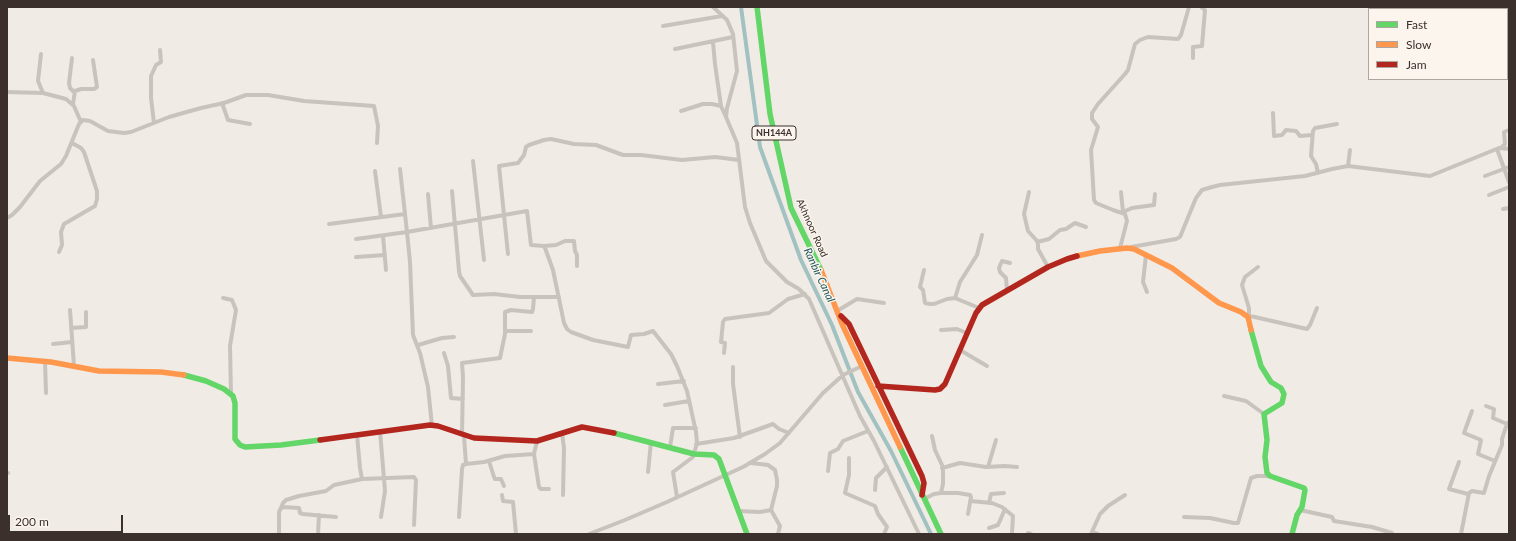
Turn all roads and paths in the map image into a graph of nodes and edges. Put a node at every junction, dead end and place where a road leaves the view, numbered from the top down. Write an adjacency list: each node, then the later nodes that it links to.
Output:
1 (714, 7): 5 (street)
2 (757, 7): 96 (main road, Akhnoor Road / NH144A)
3 (1189, 7): 54 (street)
4 (1201, 7): 13 (street)
5 (722, 16): 6 (street); 7 (street)
6 (663, 26)
7 (734, 37): 8 (street); 23 (street)
8 (714, 42): 9 (street); 20 (street)
9 (675, 49)
10 (160, 50): 25 (street)
11 (41, 54): 16 (street)
12 (72, 58): 17 (street)
13 (1193, 58)
14 (93, 60): 17 (street)
15 (7, 92): 16 (street)
16 (43, 92): 19 (street)
17 (74, 92): 19 (street)
18 (222, 103): 25 (street); 26 (street); 31 (street)
19 (72, 104): 24 (street)
20 (721, 106): 21 (street); 23 (street)
21 (681, 110)
22 (1273, 113): 29 (street)
23 (726, 117): 35 (street)
24 (81, 122): 25 (street); 30 (street)
25 (154, 123)
26 (250, 124)
27 (1337, 124): 29 (street)
28 (1509, 130): 32 (street)
29 (1312, 135): 42 (street)
30 (72, 143): 58 (street); 72 (street)
31 (377, 143)
32 (1499, 148): 33 (street); 37 (street); 40 (street)
33 (1509, 149)
34 (1350, 150): 37 (street)
35 (739, 160): 56 (street); 86 (street)
36 (473, 161): 59 (street)
37 (1348, 166): 42 (street)
38 (1509, 167): 40 (street)
39 (400, 169): 55 (street)
40 (1504, 169): 43 (street); 44 (street)
41 (375, 171): 57 (street)
42 (1318, 173): 71 (street)
43 (1485, 176)
44 (1509, 182)
45 (1509, 187): 51 (street)
46 (452, 191): 61 (street)
47 (1029, 192): 68 (street)
48 (1121, 192): 54 (street)
49 (428, 194): 63 (street)
50 (1155, 194): 54 (street)
51 (1489, 195)
52 (1509, 208): 53 (street)
53 (1503, 209)
54 (1123, 212): 70 (street)
55 (405, 214): 57 (street); 64 (street)
56 (504, 215): 59 (street); 69 (street); 73 (street)
57 (381, 217): 60 (street)
58 (7, 218)
59 (479, 219): 61 (street); 77 (street)
60 (329, 224)
61 (456, 224): 63 (street); 87 (street)
62 (1086, 227): 68 (street)
63 (431, 228): 64 (street)
64 (407, 232): 66 (street); 106 (street)
65 (982, 235): 90 (street)
66 (383, 236): 67 (street); 74 (street)
67 (356, 239)
68 (1037, 242): 80 (street)
69 (544, 246): 79 (street); 88 (street)
70 (1120, 248): 71 (main road); 80 (main road)
71 (1128, 248): 75 (main road)
72 (59, 252)
73 (508, 254)
74 (385, 255): 76 (street); 82 (street)
75 (1146, 255): 85 (street); 97 (main road)
76 (356, 258)
77 (484, 260)
78 (1010, 263): 84 (street)
79 (578, 266)
80 (1048, 267): 84 (main road)
81 (1258, 267): 97 (street)
82 (386, 270)
83 (924, 270): 90 (street)
84 (1007, 290): 92 (main road)
85 (1147, 292)
86 (805, 294): 109 (street); 116 (street)
87 (534, 297): 88 (street); 100 (street)
88 (559, 297): 117 (street)
89 (224, 298): 121 (street)
90 (955, 298): 92 (street)
91 (884, 303): 96 (street)
92 (979, 308): 102 (main road)
93 (1317, 308): 97 (street)
94 (70, 310): 98 (street)
95 (86, 312): 98 (street)
96 (838, 312): 114 (main road, Akhnoor Road / NH144A); 119 (main road, Akhnoor Road / NH144A)
97 (1248, 315): 128 (main road)
98 (72, 328): 104 (street)
99 (941, 330): 102 (street)
100 (505, 331): 101 (street); 123 (street)
101 (531, 331)
102 (967, 333): 107 (main road)
103 (454, 337): 106 (street)
104 (72, 342): 105 (street); 112 (street)
105 (53, 344)
106 (418, 345): 130 (street)
107 (960, 350): 115 (street); 119 (main road)
108 (444, 353): 123 (street)
109 (724, 353)
110 (7, 358): 111 (main road)
111 (45, 361): 112 (main road); 120 (street)
112 (74, 366): 121 (main road)
113 (733, 366): 139 (street)
114 (862, 366): 116 (street); 173 (main road, Akhnoor Road / NH144A)
115 (987, 366)
116 (842, 376): 133 (street); 135 (street)
117 (684, 381): 118 (street); 124 (street)
118 (658, 384)
119 (878, 386): 173 (main road, Akhnoor Road / NH144A)
120 (46, 393)
121 (231, 395): 136 (main road)
122 (1224, 396): 128 (street)
123 (463, 399): 137 (street)
124 (689, 401): 125 (street); 131 (street)
125 (665, 405)
126 (1486, 406): 129 (street)
127 (1472, 411): 149 (street)
128 (1265, 417): 160 (main road)
129 (1508, 423): 149 (street)
130 (432, 426): 132 (main road); 137 (main road)
131 (696, 428): 143 (street); 144 (street)
132 (380, 431): 136 (main road); 161 (street)
133 (868, 431): 153 (street); 157 (street)
134 (562, 433): 141 (main road); 142 (main road); 171 (street)
135 (789, 433): 139 (street); 151 (street)
136 (357, 435): 162 (street)
137 (463, 435): 141 (main road); 152 (street)
138 (932, 436): 156 (street)
139 (740, 437): 143 (street)
140 (996, 440): 154 (street)
141 (537, 441): 145 (street)
142 (651, 442): 144 (main road); 158 (street)
143 (696, 444): 146 (street)
144 (670, 447): 146 (main road)
145 (534, 454): 148 (street); 164 (street)
146 (694, 454): 159 (main road); 172 (street)
147 (849, 458): 199 (street)
148 (489, 461): 152 (street); 163 (street)
149 (1495, 461): 169 (street)
150 (1459, 462): 169 (street)
151 (751, 463): 159 (street); 178 (street)
152 (466, 464): 185 (street)
153 (887, 467): 165 (street); 200 (street)
154 (988, 467): 155 (street); 156 (street)
155 (1017, 467)
156 (942, 468): 166 (street)
157 (828, 471)
158 (648, 472)
159 (725, 475): 172 (street); 180 (main road)
160 (1270, 476): 179 (main road); 186 (street)
161 (383, 478): 162 (street); 184 (street); 187 (street)
162 (362, 479): 176 (street)
163 (504, 486)
164 (549, 489)
165 (875, 490)
166 (940, 493): 173 (street); 174 (street)
167 (1004, 493): 175 (street)
168 (1125, 494): 191 (street)
169 (1468, 494): 203 (street)
170 (502, 495): 195 (street)
171 (563, 495)
172 (677, 497): 189 (street)
173 (923, 497): 201 (main road, Akhnoor Road / NH144A)
174 (970, 501): 175 (street); 181 (street)
175 (989, 502): 177 (street)
176 (281, 508): 182 (street); 193 (street)
177 (1005, 509): 188 (street); 190 (street)
178 (771, 510): 180 (street); 198 (street)
179 (1300, 510): 192 (street); 202 (main road)
180 (738, 511): 197 (main road)
181 (968, 514)
182 (319, 515): 183 (street); 194 (street)
183 (336, 516)
184 (381, 517)
185 (459, 517)
186 (1184, 517)
187 (414, 525)
188 (989, 528)
189 (603, 532): 196 (street)
190 (1012, 533)
191 (1095, 533)
192 (1392, 533)
193 (279, 534)
194 (318, 534)
195 (516, 534)
196 (589, 534)
197 (747, 534)
198 (778, 534)
199 (884, 534)
200 (918, 534)
201 (941, 534)
202 (1292, 534)
203 (1461, 534)

